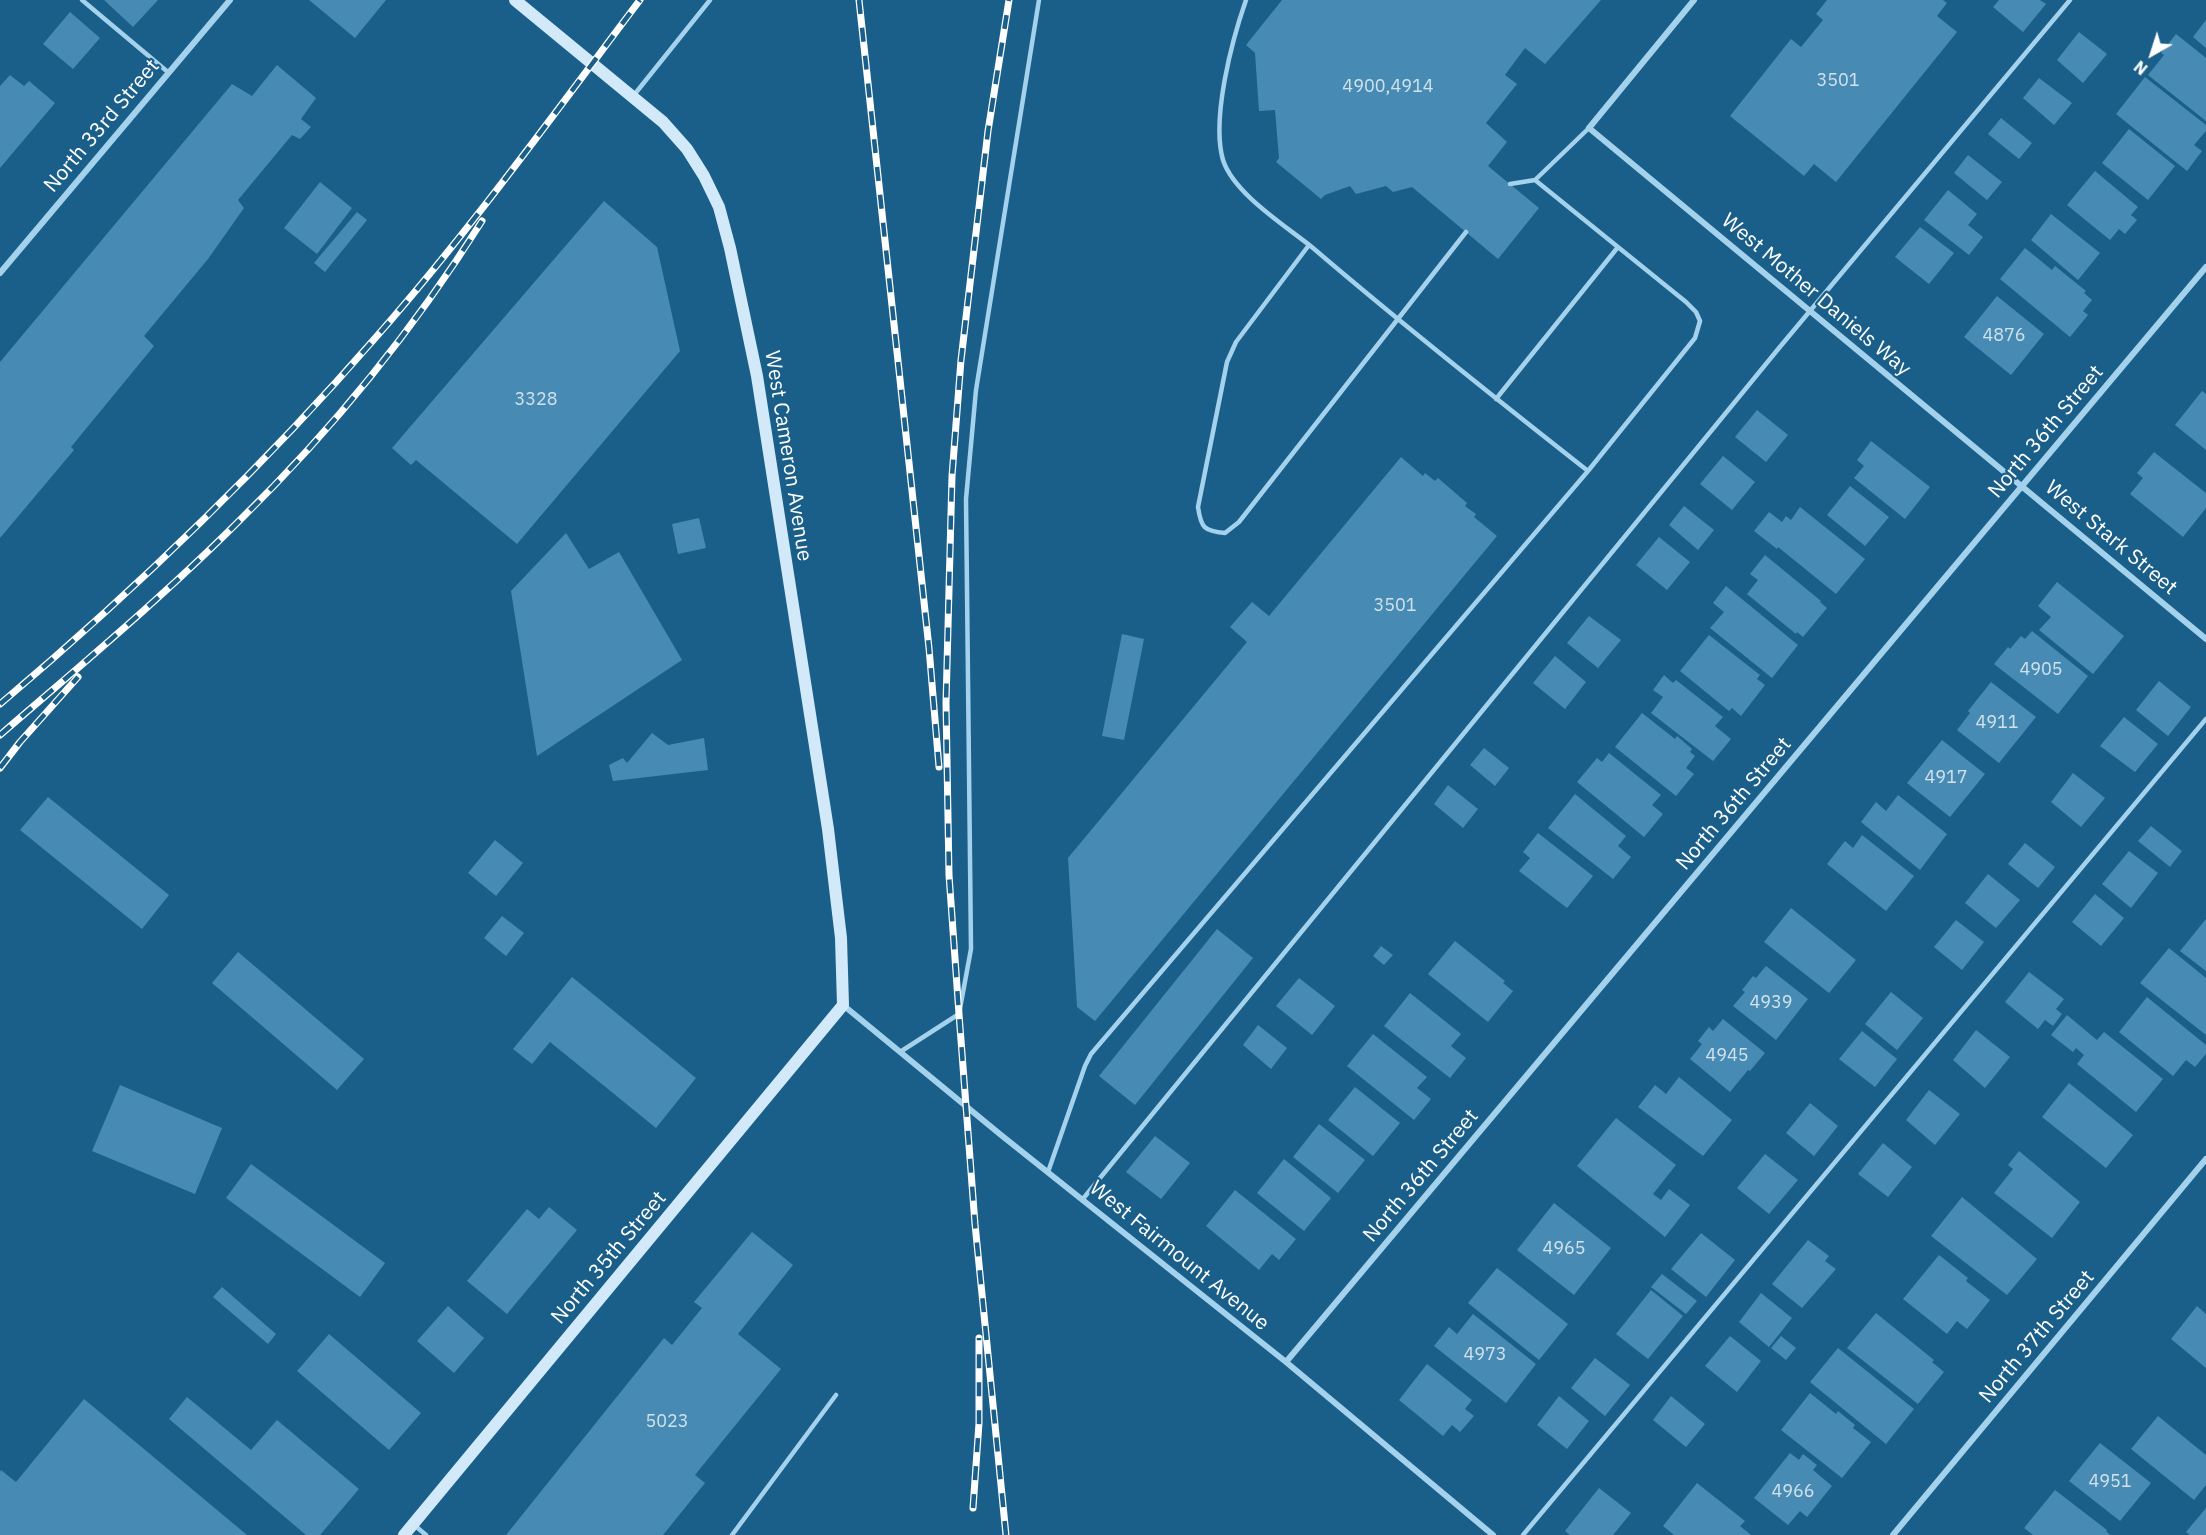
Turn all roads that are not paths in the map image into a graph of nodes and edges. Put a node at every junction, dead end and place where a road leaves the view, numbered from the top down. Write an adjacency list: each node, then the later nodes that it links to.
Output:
1 (82, 0): 9 (lane)
2 (230, 0): 9 (street, North 33rd Street)
3 (515, 0): 10 (street, West Cameron Avenue)
4 (710, 0): 10 (lane)
5 (1039, 0): 27 (lane)
6 (1246, 0): 15 (lane)
7 (1694, 0): 11 (street)
8 (2070, 0): 19 (lane)
9 (169, 72): 18 (street, North 33rd Street)
10 (633, 97): 26 (street, West Cameron Avenue)
11 (1589, 128): 12 (lane); 19 (street, West Mother Daniels Way)
12 (1535, 180): 13 (lane); 16 (lane)
13 (1510, 184)
14 (1466, 232): 20 (lane)
15 (1309, 245): 20 (lane); 20 (lane)
16 (1618, 247): 21 (lane); 22 (lane)
17 (2206, 267): 23 (street, North 36th Street)
18 (0, 273)
19 (1810, 311): 23 (street, West Mother Daniels Way); 30 (lane)
20 (1396, 319): 21 (lane)
21 (1496, 399): 22 (lane)
22 (1588, 471): 29 (lane)
23 (2023, 487): 24 (street, West Stark Street); 31 (street, North 36th Street)
24 (2206, 639)
25 (2206, 719): 38 (lane)
26 (843, 1005): 27 (street, West Fairmount Avenue); 33 (street, North 35th Street)
27 (900, 1052): 29 (street, West Fairmount Avenue)
28 (2206, 1159): 39 (street, North 37th Street)
29 (1048, 1172): 30 (street, West Fairmount Avenue)
30 (1082, 1200): 31 (street, West Fairmount Avenue)
31 (1286, 1362): 37 (street, West Fairmount Avenue)
32 (836, 1395): 36 (lane)
33 (414, 1524): 34 (street, North 35th Street); 35 (lane)
34 (404, 1535)
35 (426, 1535)
36 (732, 1535)
37 (1493, 1535)
38 (1523, 1535)
39 (1893, 1535)

